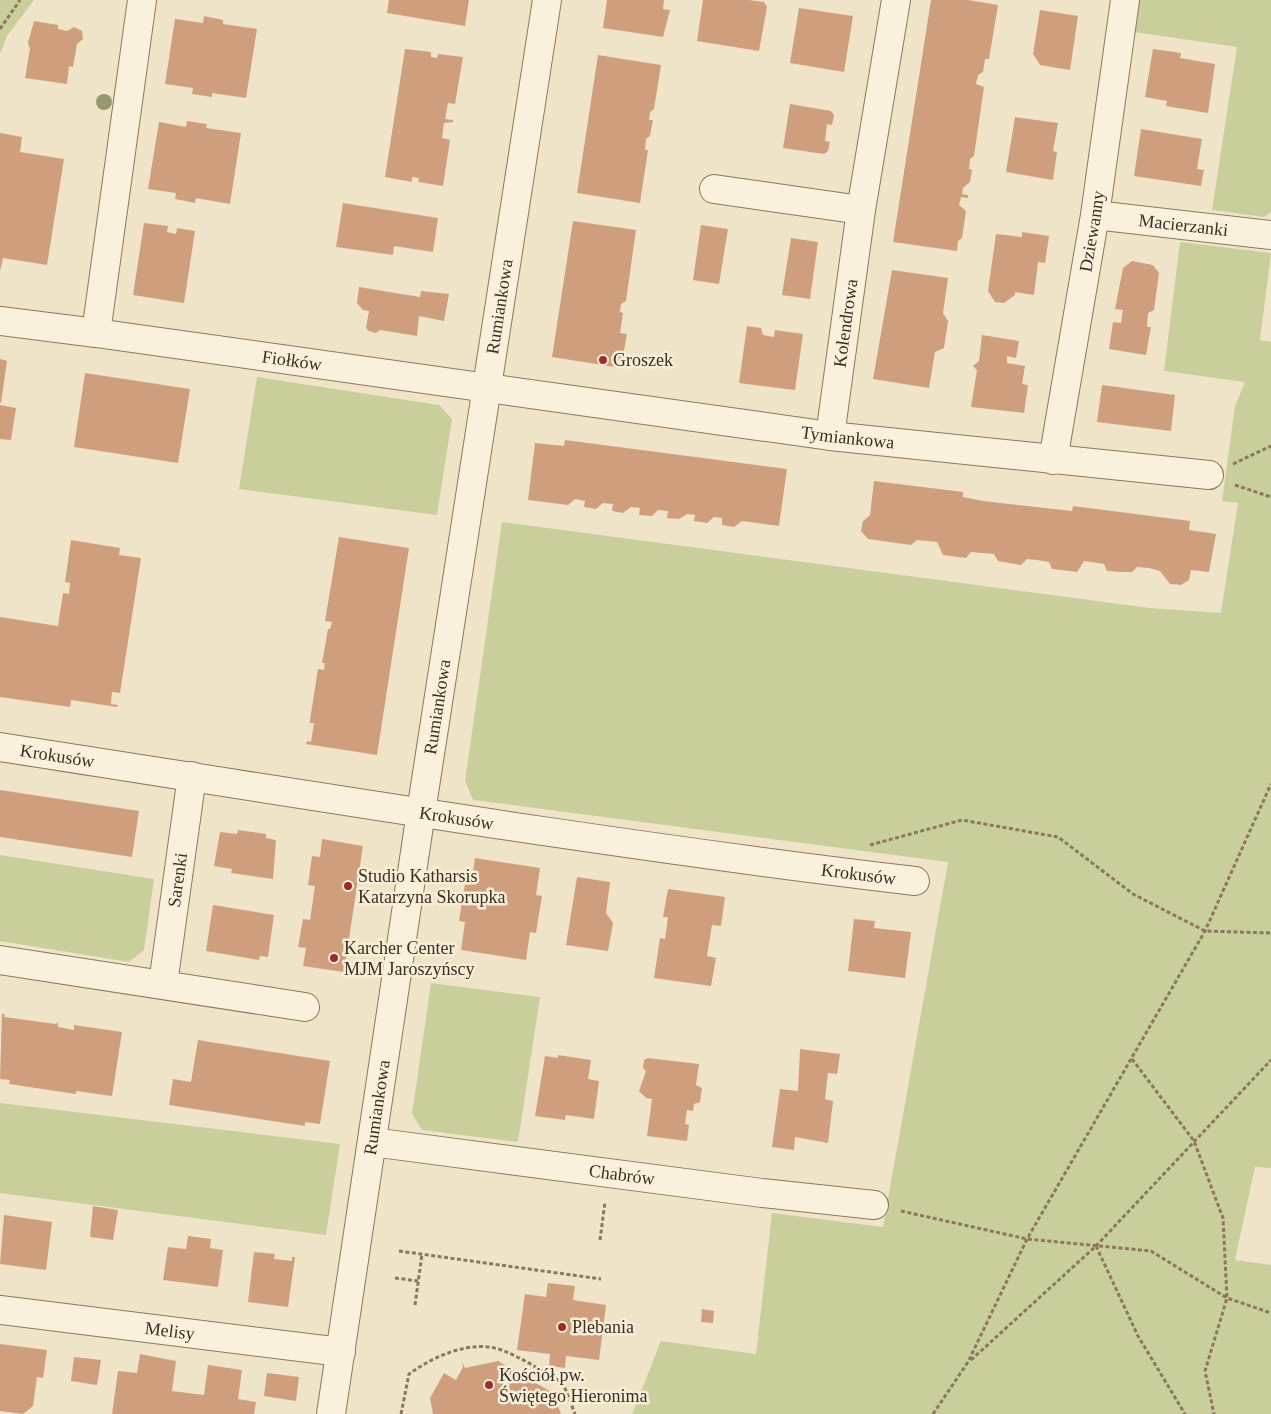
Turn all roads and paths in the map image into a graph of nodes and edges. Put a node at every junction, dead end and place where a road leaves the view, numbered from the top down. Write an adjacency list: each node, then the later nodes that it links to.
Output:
1 (20, 0): 6 (path)
2 (142, 0): 12 (street)
3 (547, 0): 13 (street, Rumiankowa)
4 (896, 0): 8 (street, Kolendrowa)
5 (1125, 0): 9 (street, Dziewanny)
6 (0, 29)
7 (714, 189): 8 (street)
8 (861, 210): 14 (street, Kolendrowa)
9 (1095, 215): 10 (street, Macierzanki); 16 (street, Dziewanny)
10 (1271, 235)
11 (0, 321): 12 (street, Fiołków)
12 (96, 333): 13 (street, Fiołków)
13 (487, 387): 14 (street, Tymiankowa); 22 (street, Rumiankowa)
14 (830, 436): 16 (street, Tymiankowa)
15 (1271, 446): 17 (path)
16 (1053, 460): 17 (street, Tymiankowa)
17 (1209, 475): 18 (path)
18 (1271, 497)
19 (0, 747): 20 (street, Krokusów)
20 (192, 776): 22 (street, Krokusów); 28 (street, Sarenki)
21 (1271, 784): 25 (path)
22 (421, 812): 24 (street, Krokusów); 32 (street, Rumiankowa)
23 (861, 848): 25 (path)
24 (915, 881)
25 (1206, 931): 26 (path); 30 (path)
26 (1271, 933)
27 (0, 960): 28 (street)
28 (163, 984): 29 (street)
29 (305, 1007)
30 (1132, 1059): 33 (path); 36 (path)
31 (1271, 1060): 33 (path)
32 (372, 1142): 34 (street, Chabrów); 48 (street, Rumiankowa)
33 (1194, 1142): 38 (path); 44 (path)
34 (609, 1174): 35 (street, Chabrów); 37 (path)
35 (874, 1206): 36 (path)
36 (1027, 1239): 38 (path); 49 (path)
37 (600, 1240)
38 (1096, 1246): 44 (path); 49 (path); 54 (path)
39 (399, 1251): 40 (path)
40 (422, 1254): 42 (path); 43 (path)
41 (395, 1278): 43 (path)
42 (601, 1279)
43 (418, 1281): 45 (path)
44 (1226, 1298): 47 (path); 55 (path)
45 (415, 1305)
46 (0, 1310): 48 (street, Melisy)
47 (1271, 1312)
48 (341, 1352): 50 (street, Rumiankowa)
49 (968, 1362): 53 (path)
50 (331, 1414)
51 (401, 1414): 52 (path)
52 (575, 1414)
53 (933, 1414)
54 (1185, 1414)
55 (1214, 1414)

